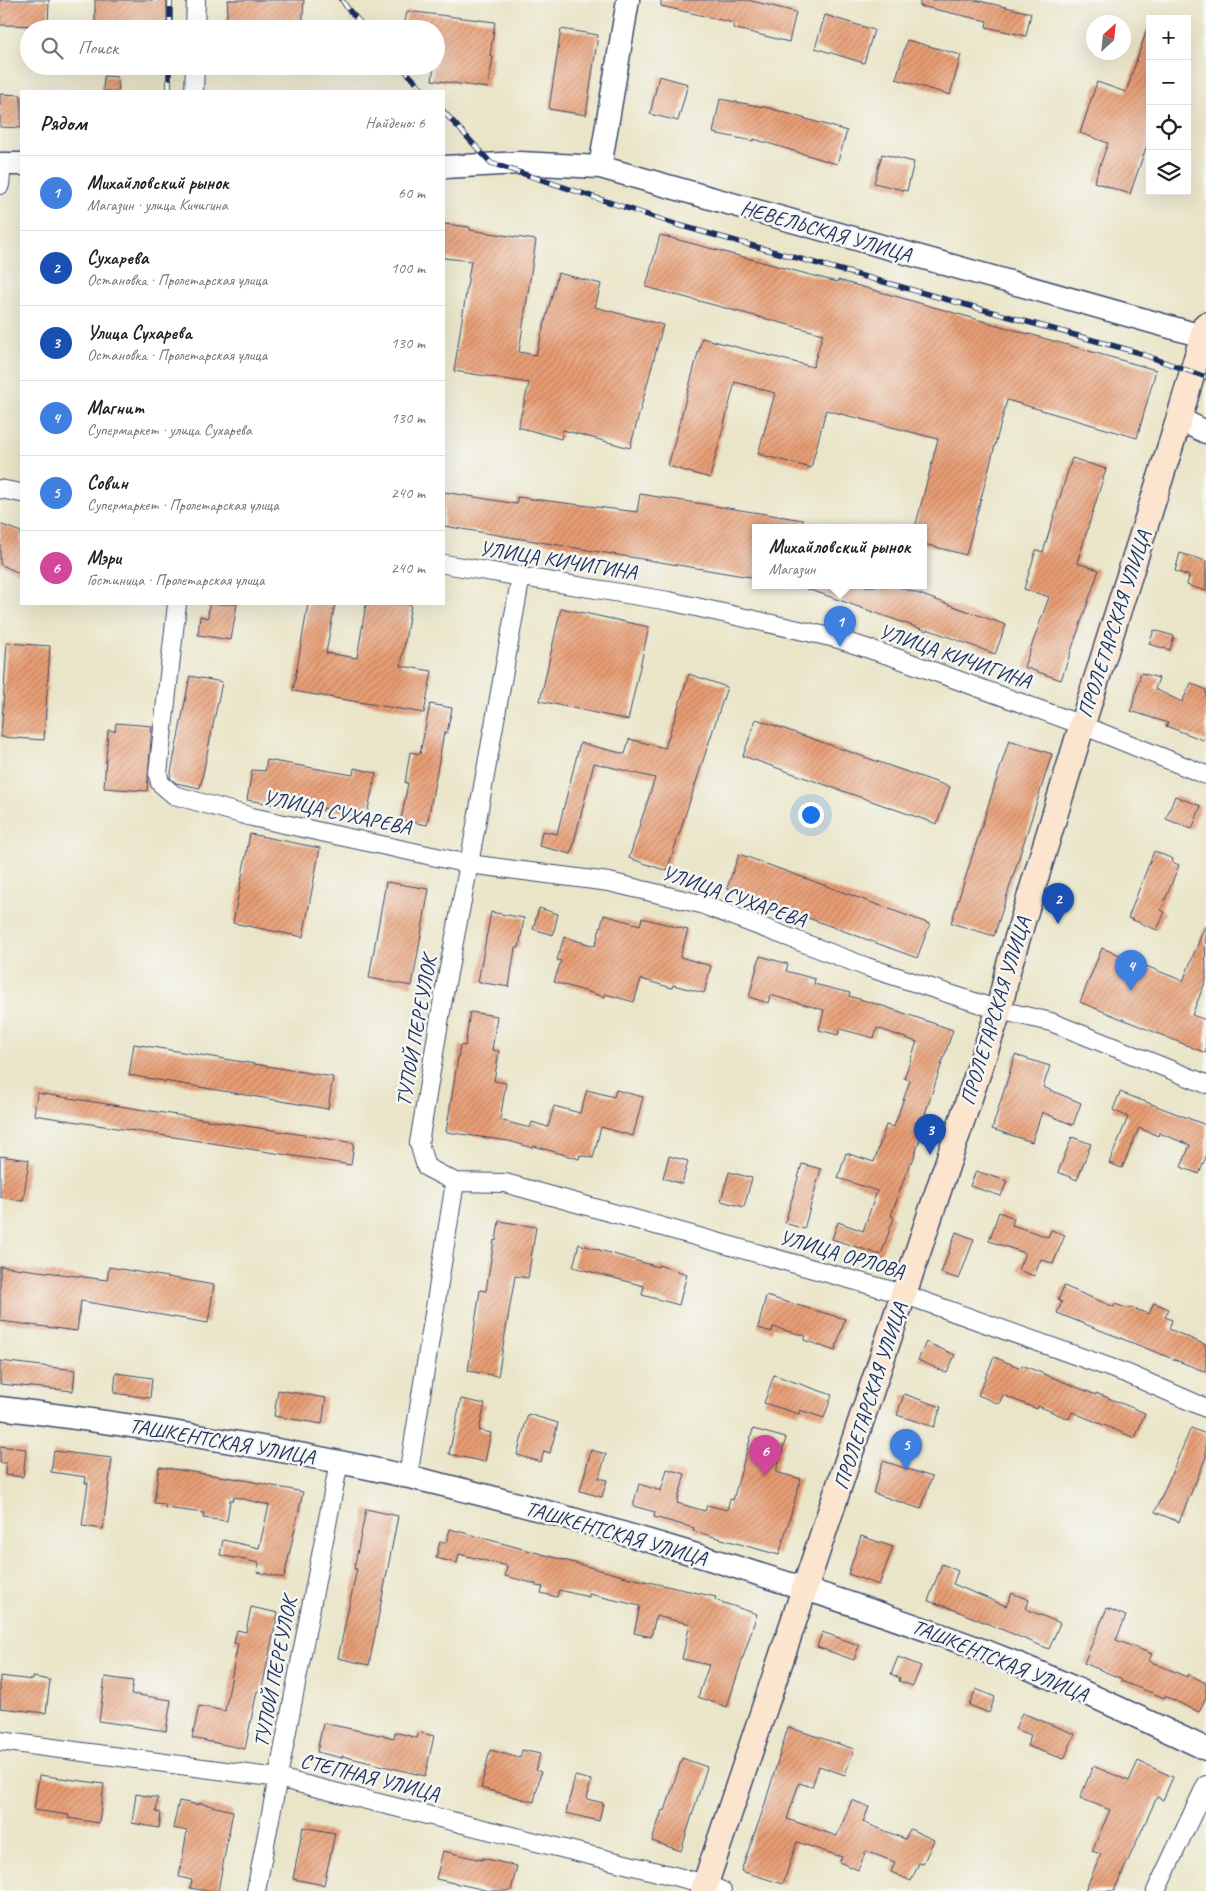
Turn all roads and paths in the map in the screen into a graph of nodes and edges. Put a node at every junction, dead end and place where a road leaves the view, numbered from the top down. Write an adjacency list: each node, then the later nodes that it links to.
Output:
1 (196, 0): 3 (street)
2 (628, 0): 7 (street)
3 (195, 20)
4 (195, 75): 5 (street)
5 (194, 90)
6 (445, 167): 7 (street, НЕВЕЛЬСКАЯ УЛИЦА)
7 (600, 167): 8 (street, НЕВЕЛЬСКАЯ УЛИЦА)
8 (1204, 331): 9 (main road, ПРОЛЕТАРСКАЯ УЛИЦА)
9 (1179, 419): 10 (street); 16 (main road, ПРОЛЕТАРСКАЯ УЛИЦА)
10 (1206, 432)
11 (0, 489): 12 (street)
12 (20, 493)
13 (445, 564): 14 (street, УЛИЦА КИЧИГИНА)
14 (521, 576): 16 (street, УЛИЦА КИЧИГИНА); 18 (street, ТУПОЙ ПЕРЕУЛОК)
15 (177, 605): 18 (street, УЛИЦА СУХАРЕВА)
16 (1082, 725): 17 (street, УЛИЦА КИЧИГИНА); 19 (main road, ПРОЛЕТАРСКАЯ УЛИЦА)
17 (1206, 775)
18 (469, 864): 19 (street, УЛИЦА СУХАРЕВА); 21 (street, ТУПОЙ ПЕРЕУЛОК)
19 (999, 1010): 20 (street, УЛИЦА СУХАРЕВА); 22 (main road, ПРОЛЕТАРСКАЯ УЛИЦА)
20 (1206, 1084)
21 (455, 1182): 22 (street, УЛИЦА ОРЛОВА); 26 (street)
22 (904, 1294): 24 (street, УЛИЦА ОРЛОВА); 27 (main road, ПРОЛЕТАРСКАЯ УЛИЦА)
23 (0, 1408): 25 (street, ТАШКЕНТСКАЯ УЛИЦА)
24 (1206, 1408)
25 (338, 1462): 26 (street, ТАШКЕНТСКАЯ УЛИЦА); 30 (street, ТУПОЙ ПЕРЕУЛОК)
26 (408, 1477): 27 (street, ТАШКЕНТСКАЯ УЛИЦА)
27 (806, 1588): 29 (street, ТАШКЕНТСКАЯ УЛИЦА); 32 (main road, ПРОЛЕТАРСКАЯ УЛИЦА)
28 (0, 1740): 30 (street, СТЕПНАЯ УЛИЦА)
29 (1206, 1748)
30 (278, 1778): 32 (street, СТЕПНАЯ УЛИЦА); 33 (street, ТУПОЙ ПЕРЕУЛОК)
31 (1206, 1785): 34 (street)
32 (710, 1889)
33 (256, 1891)
34 (1156, 1891)

